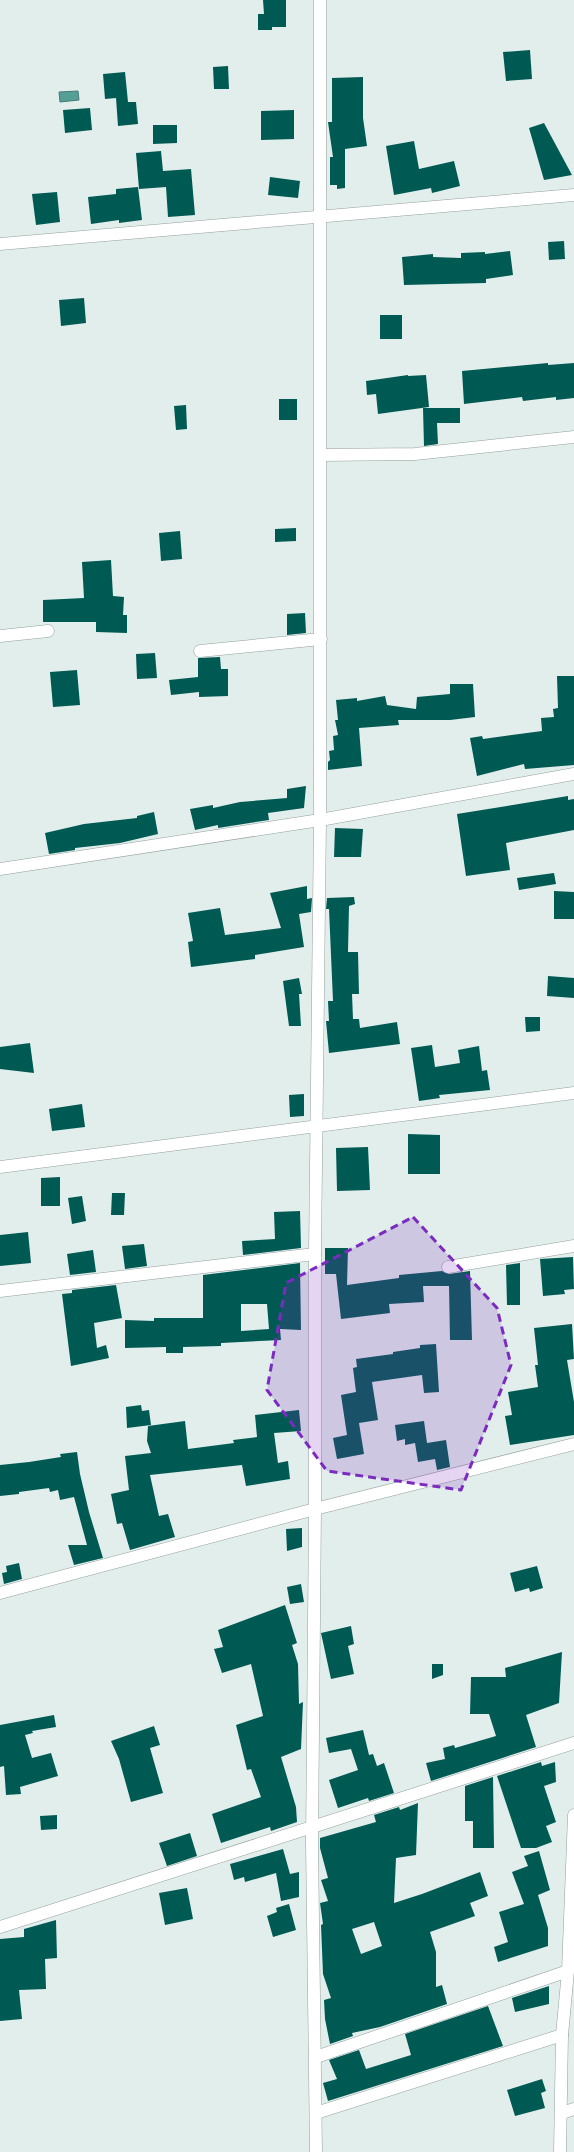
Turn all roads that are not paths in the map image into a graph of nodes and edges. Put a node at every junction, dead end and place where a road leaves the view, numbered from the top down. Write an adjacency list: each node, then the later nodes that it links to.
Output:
1 (320, 0): 3 (street)
2 (574, 195): 3 (street)
3 (321, 216): 4 (street); 6 (street)
4 (0, 244)
5 (574, 437): 6 (street)
6 (321, 455): 9 (street)
7 (48, 631): 8 (street)
8 (0, 636)
9 (321, 639): 10 (street); 12 (street)
10 (200, 651)
11 (574, 774): 12 (street)
12 (320, 820): 13 (street); 15 (street)
13 (0, 869)
14 (574, 1094): 15 (street)
15 (317, 1127): 16 (street); 18 (street)
16 (0, 1167)
17 (574, 1246): 19 (street)
18 (315, 1254): 20 (street); 22 (street)
19 (448, 1267)
20 (0, 1291)
21 (574, 1444): 22 (street)
22 (315, 1509): 23 (street); 26 (street)
23 (0, 1593)
24 (574, 1743): 26 (street)
25 (574, 1815): 27 (street)
26 (312, 1827): 28 (street); 32 (street)
27 (573, 1864): 29 (street)
28 (0, 1927)
29 (568, 1971): 30 (street); 32 (street)
30 (569, 2020): 31 (street)
31 (562, 2035): 34 (street); 35 (street)
32 (316, 2058): 34 (street)
33 (574, 2109): 35 (street)
34 (316, 2113): 36 (street)
35 (562, 2113): 37 (street)
36 (316, 2152)
37 (560, 2152)

